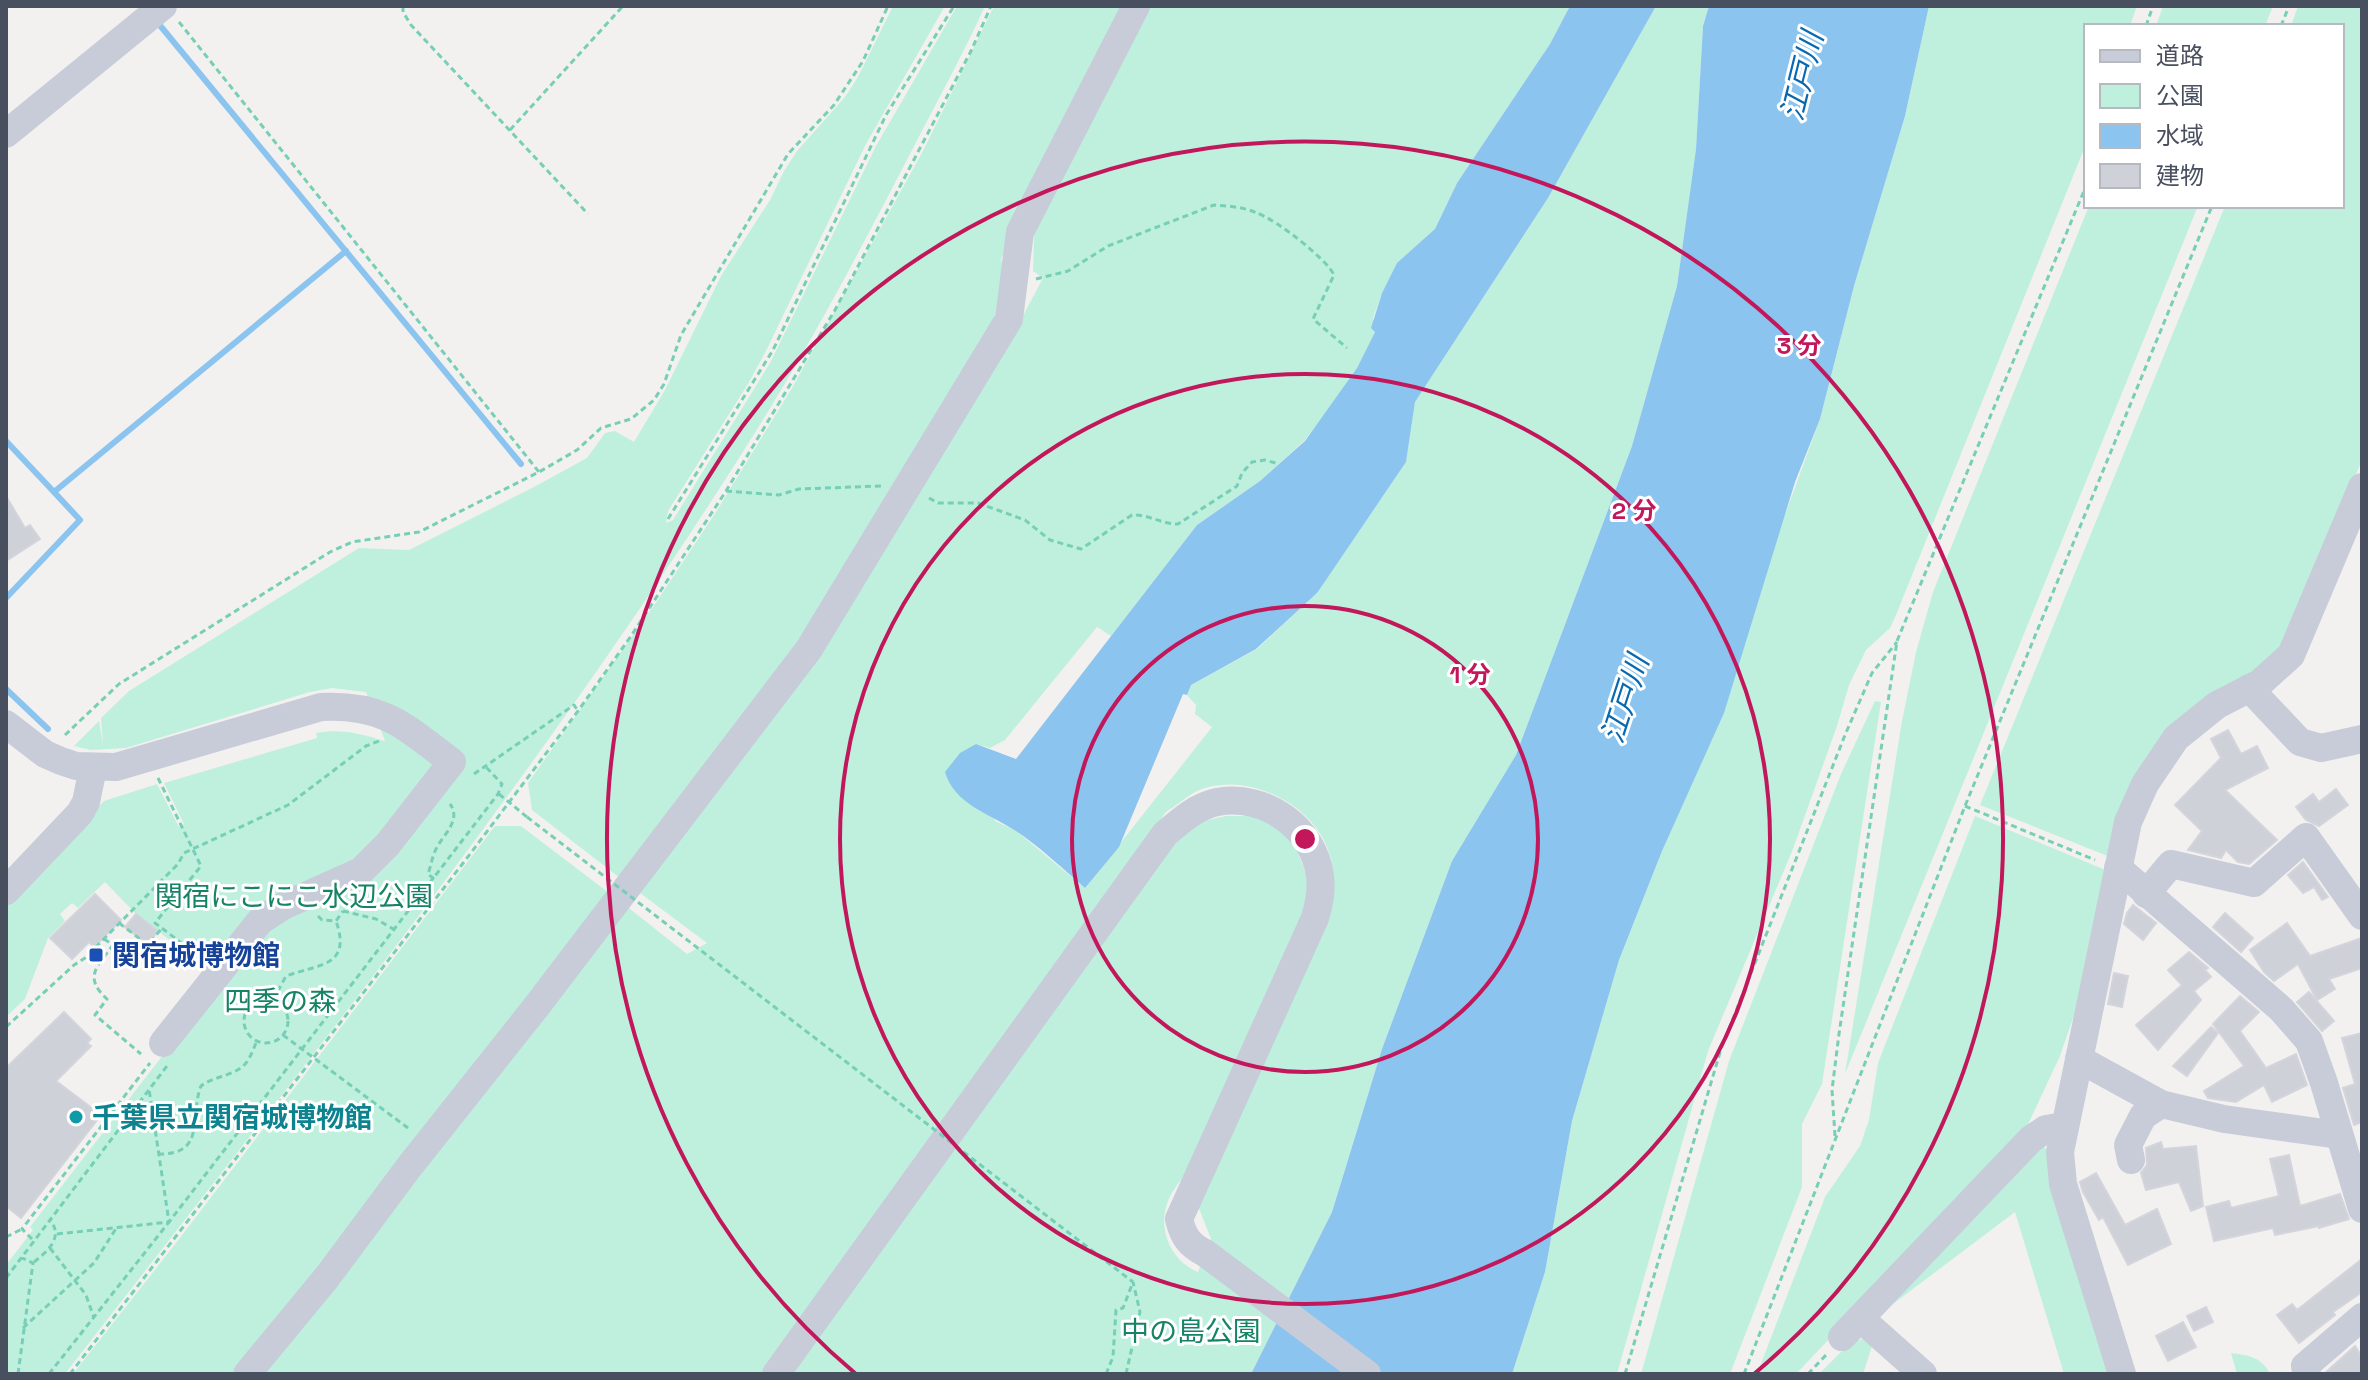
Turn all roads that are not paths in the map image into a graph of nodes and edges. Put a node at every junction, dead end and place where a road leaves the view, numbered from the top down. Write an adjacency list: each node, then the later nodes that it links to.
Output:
1 (1136, 6): 21 (street)
2 (170, 12): 3 (street)
3 (6, 134)
4 (2362, 487): 5 (street)
5 (2249, 688): 7 (street); 9 (street)
6 (6, 724): 8 (street)
7 (2362, 739)
8 (93, 768): 10 (street); 13 (street)
9 (2112, 866): 11 (street); 14 (street)
10 (6, 891)
11 (2146, 894): 12 (street); 17 (street)
12 (2362, 916)
13 (159, 1051)
14 (2079, 1059): 15 (street); 16 (street)
15 (2161, 1104): 17 (street); 18 (street)
16 (2064, 1126): 24 (street); 25 (street)
17 (2349, 1145): 19 (street)
18 (2131, 1160)
19 (2362, 1209)
20 (2362, 1317): 26 (street)
21 (247, 1374)
22 (776, 1374): 23 (street)
23 (1367, 1374)
24 (1923, 1374)
25 (2122, 1374)
26 (2307, 1374)

